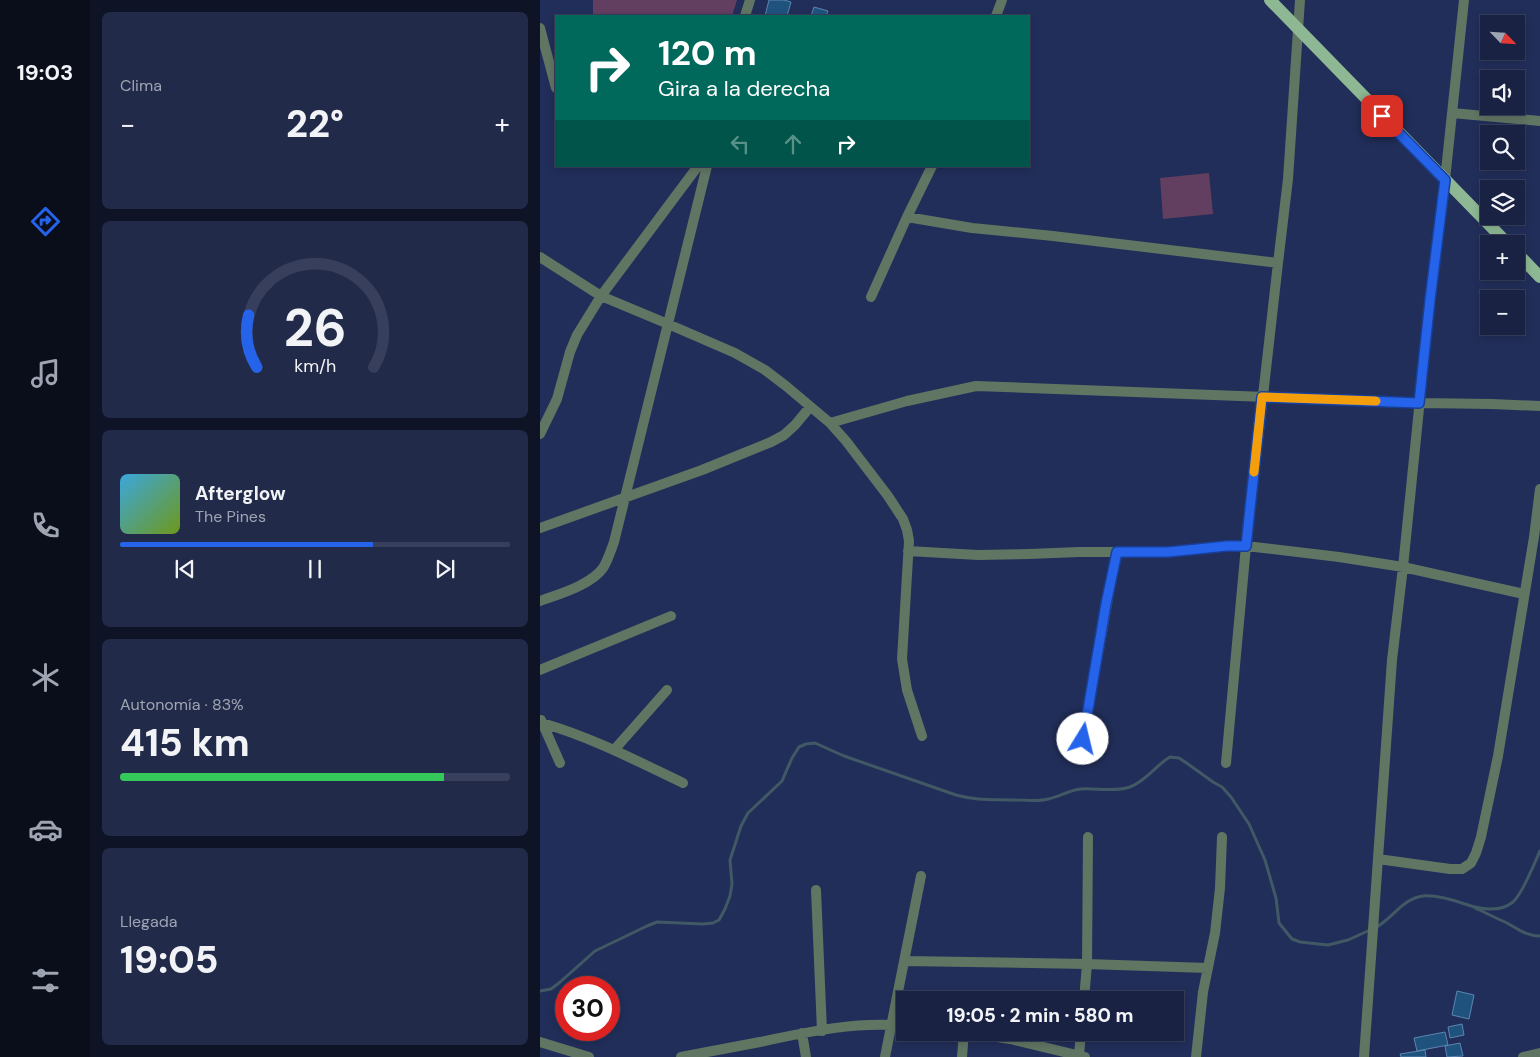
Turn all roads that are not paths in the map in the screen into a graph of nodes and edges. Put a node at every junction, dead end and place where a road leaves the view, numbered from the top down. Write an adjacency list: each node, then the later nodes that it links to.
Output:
1 (750, 0): 6 (street)
2 (1002, 0): 7 (street)
3 (1269, 0): 9 (main road)
4 (1300, 0): 9 (street)
5 (1464, 0): 11 (street)
6 (745, 15)
7 (996, 15)
8 (540, 28): 10 (street)
9 (1298, 28): 16 (main road); 21 (street)
10 (555, 84)
11 (1452, 113): 12 (street); 16 (street)
12 (1540, 121)
13 (697, 167): 23 (street)
14 (707, 167): 25 (street)
15 (932, 167): 17 (street)
16 (1445, 180): 18 (main road); 27 (street)
17 (907, 216): 21 (street); 24 (street)
18 (1499, 235)
19 (540, 257): 23 (street)
20 (1525, 261): 22 (main road)
21 (1278, 263): 26 (street)
22 (1540, 277)
23 (601, 296): 25 (street); 31 (street)
24 (871, 297)
25 (668, 324): 29 (street); 33 (street)
26 (1262, 397): 27 (street); 30 (street); 35 (street)
27 (1419, 403): 28 (street); 38 (street)
28 (1540, 406)
29 (810, 407): 30 (street); 33 (street)
30 (830, 423): 36 (street)
31 (540, 434)
32 (1540, 489): 39 (street)
33 (624, 497): 34 (street); 40 (street)
34 (540, 528)
35 (1246, 546): 37 (street); 38 (street); 49 (street)
36 (908, 551): 37 (street); 45 (street)
37 (1117, 552): 46 (street)
38 (1403, 567): 39 (street); 53 (street)
39 (1524, 594): 53 (street)
40 (540, 601)
41 (671, 616): 42 (street)
42 (540, 670)
43 (668, 690): 47 (street)
44 (542, 726): 47 (street); 48 (street)
45 (922, 736)
46 (1083, 739)
47 (614, 750): 50 (street)
48 (560, 763)
49 (1226, 763)
50 (684, 783)
51 (1088, 837): 57 (street)
52 (1222, 837): 58 (street)
53 (1378, 859): 76 (street)
54 (921, 876): 56 (street)
55 (816, 890): 62 (street)
56 (904, 961): 57 (street); 60 (street)
57 (1087, 964): 58 (street); 59 (street)
58 (1208, 968): 75 (street)
59 (1085, 991)
60 (891, 1024): 61 (street); 62 (street); 73 (street)
61 (896, 1025)
62 (822, 1030): 63 (street)
63 (802, 1033): 71 (street); 72 (street)
64 (963, 1041): 74 (street)
65 (1018, 1041): 69 (street)
66 (1081, 1041): 69 (street)
67 (540, 1042): 70 (street)
68 (1540, 1053): 77 (street)
69 (1082, 1056)
70 (589, 1057)
71 (681, 1057)
72 (806, 1057)
73 (885, 1057)
74 (962, 1057)
75 (1196, 1057)
76 (1364, 1057)
77 (1523, 1057)

